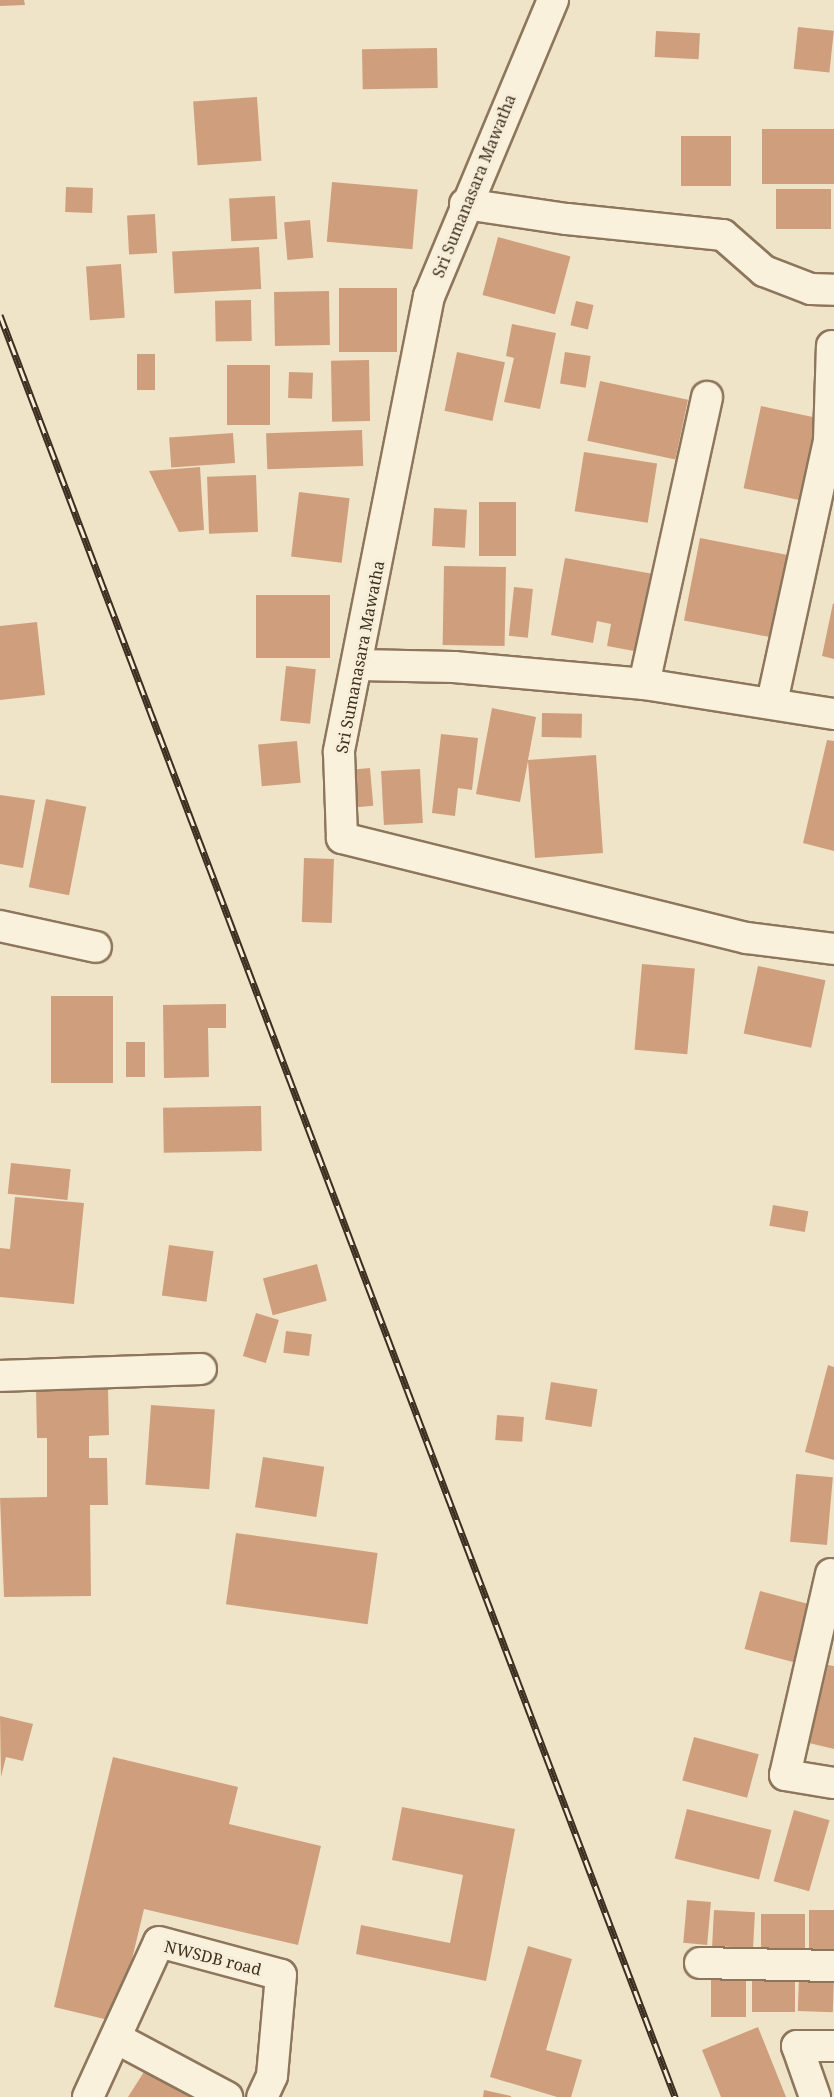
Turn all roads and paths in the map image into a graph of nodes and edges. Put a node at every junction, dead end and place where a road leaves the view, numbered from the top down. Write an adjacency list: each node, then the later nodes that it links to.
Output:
1 (553, 0): 2 (street, Sri Sumanasara Mawatha)
2 (465, 204): 3 (street); 6 (street, Sri Sumanasara Mawatha)
3 (834, 290)
4 (832, 346): 8 (street)
5 (707, 397): 7 (street)
6 (359, 665): 7 (street); 12 (street, Sri Sumanasara Mawatha)
7 (644, 684): 8 (street)
8 (772, 702): 9 (street)
9 (834, 714)
10 (0, 926): 11 (street)
11 (96, 947)
12 (834, 949)
13 (201, 1369): 14 (street)
14 (0, 1376)
15 (831, 1574): 16 (street)
16 (834, 1783)
17 (700, 1963): 18 (street)
18 (834, 1966)
19 (116, 2038): 21 (street, NWSDB road); 22 (street); 23 (street, NWSDB road)
20 (834, 2046): 24 (street)
21 (88, 2097)
22 (227, 2097)
23 (262, 2097)
24 (815, 2097)

